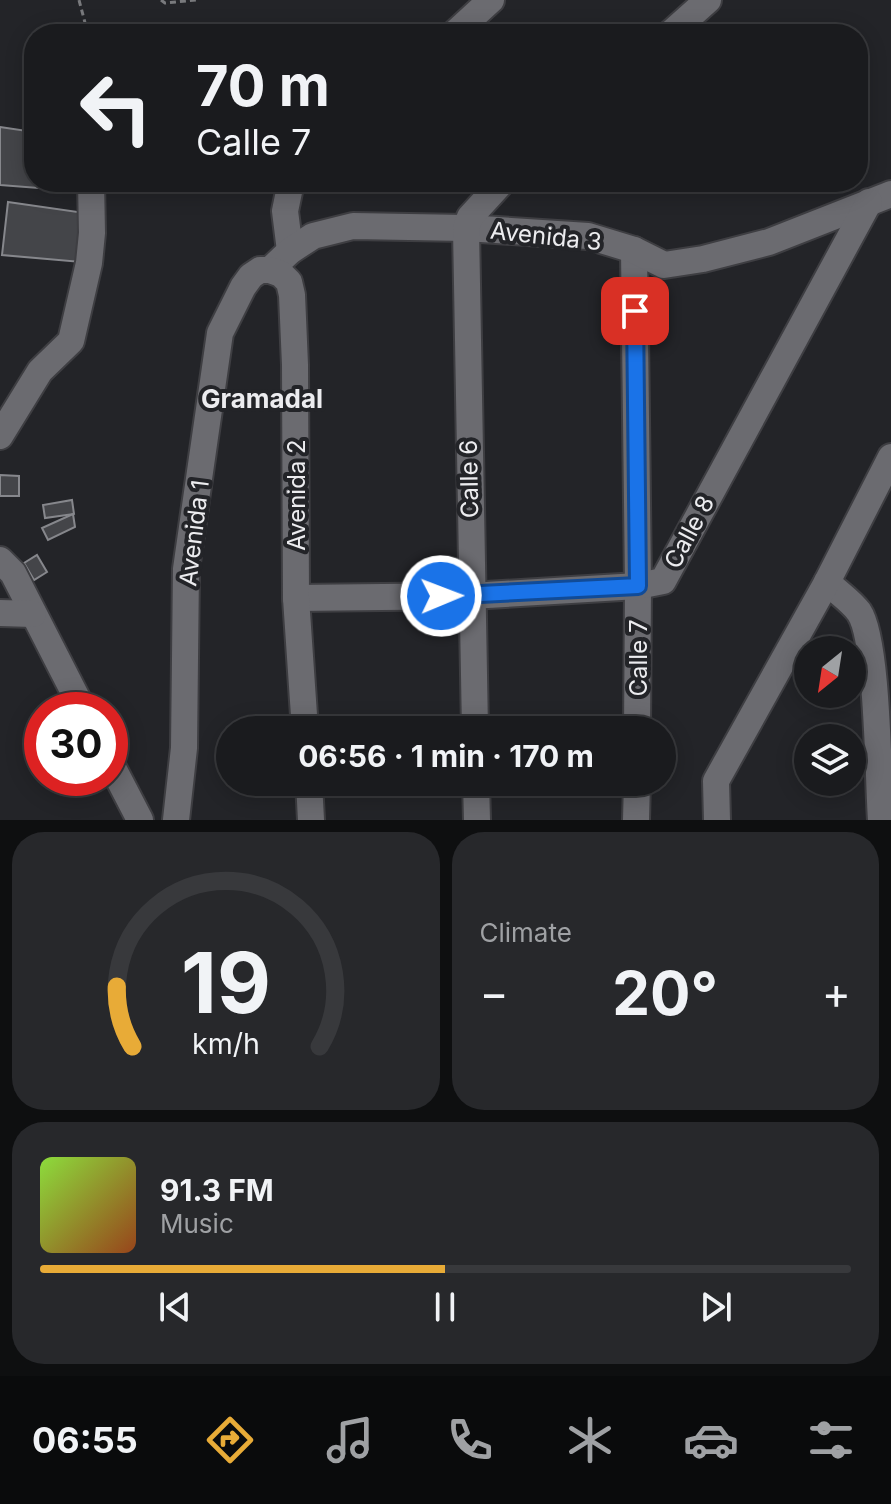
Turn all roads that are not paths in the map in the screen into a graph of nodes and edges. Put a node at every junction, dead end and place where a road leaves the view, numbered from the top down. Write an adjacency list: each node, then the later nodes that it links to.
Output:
1 (491, 0): 3 (street)
2 (708, 0): 4 (street)
3 (465, 24)
4 (681, 24)
5 (91, 192): 13 (street)
6 (289, 192): 11 (street)
7 (493, 192): 9 (street)
8 (880, 198): 10 (street, Avenida 3); 17 (street, Calle 8)
9 (466, 228): 10 (street, Avenida 3); 11 (street, Avenida 3); 18 (street, Calle 6)
10 (634, 250): 17 (street, Calle 7)
11 (290, 251): 12 (street, Avenida 3)
12 (270, 270): 19 (street, Avenida 2); 31 (street, Avenida 1)
13 (0, 436)
14 (891, 457): 16 (street)
15 (0, 560): 21 (street)
16 (827, 582): 35 (street); 36 (street)
17 (638, 586): 18 (street, Calle 8); 25 (street, Calle 7)
18 (470, 596): 19 (street, Calle 8); 24 (street, Calle 6)
19 (296, 598): 23 (street, Avenida 2)
20 (0, 613): 21 (street)
21 (33, 614): 22 (street)
22 (74, 692)
23 (304, 716)
24 (474, 716)
25 (637, 716)
26 (128, 796): 30 (street)
27 (310, 796): 32 (street)
28 (476, 796): 33 (street)
29 (637, 796): 34 (street)
30 (140, 820)
31 (176, 820)
32 (311, 820)
33 (477, 820)
34 (636, 820)
35 (717, 820)
36 (881, 820)

